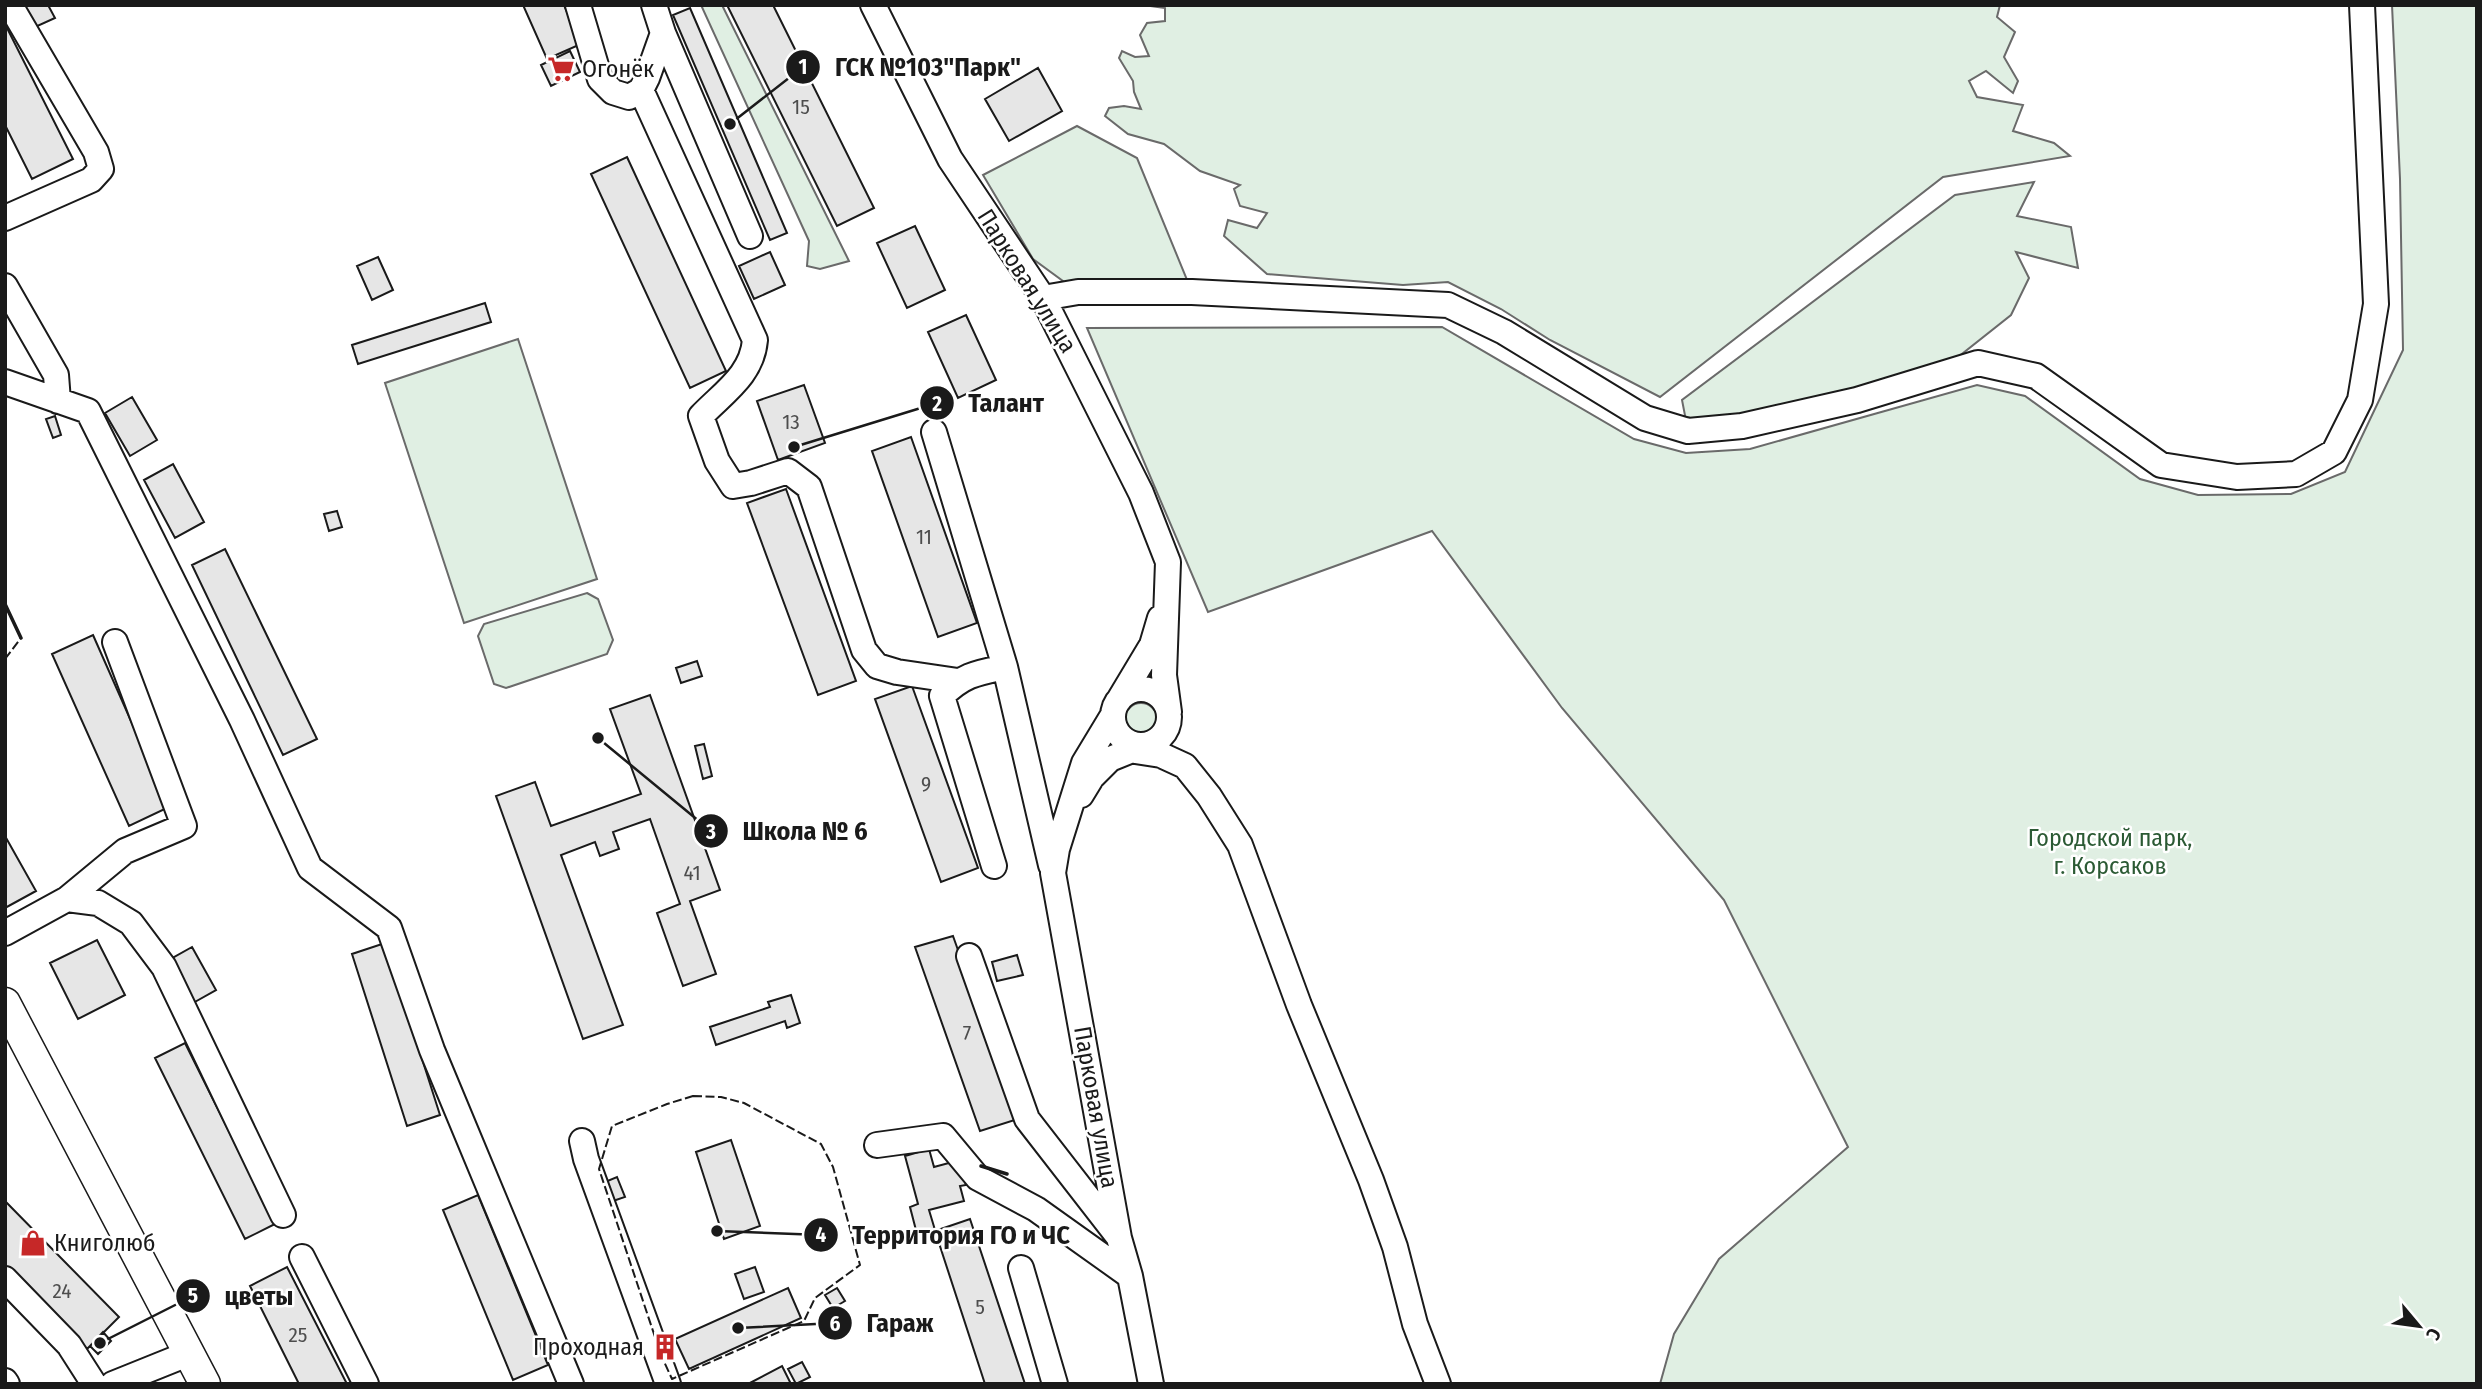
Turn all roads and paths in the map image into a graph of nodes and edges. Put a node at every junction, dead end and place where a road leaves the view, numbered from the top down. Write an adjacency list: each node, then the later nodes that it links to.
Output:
1 (10, 5): 8 (street)
2 (578, 5): 7 (street)
3 (654, 5): 6 (street)
4 (873, 5): 11 (street, Парковая улица)
5 (2362, 5): 11 (street)
6 (663, 33): 7 (street); 9 (street)
7 (641, 90): 18 (street)
8 (5, 218)
9 (750, 236)
10 (5, 286): 13 (street)
11 (1043, 298): 15 (street, Парковая улица)
12 (5, 382): 13 (street)
13 (58, 401): 42 (street)
14 (934, 432): 17 (street)
15 (1168, 562): 19 (street, Парковая улица); 20 (street, Парковая улица)
16 (116, 642): 25 (street)
17 (1005, 667): 18 (street); 24 (street)
18 (958, 681): 23 (street)
19 (1116, 708): 20 (street); 21 (street); 22 (street, Парковая улица)
20 (1169, 712): 21 (street)
21 (1139, 748): 22 (street, Парковая улица); 46 (street)
22 (1064, 830): 24 (street, Парковая улица)
23 (994, 866)
24 (1053, 873): 32 (street, Парковая улица)
25 (67, 899): 26 (street); 31 (street)
26 (5, 933)
27 (969, 957): 32 (street)
28 (8, 1016): 37 (main road)
29 (582, 1141): 43 (street)
30 (877, 1145): 35 (street)
31 (284, 1215)
32 (1119, 1238): 35 (street, Парковая улица)
33 (302, 1257): 41 (street)
34 (1021, 1268): 44 (street)
35 (1130, 1276): 45 (street, Парковая улица)
36 (5, 1279): 38 (street)
37 (190, 1353): 39 (street); 40 (main road)
38 (94, 1384)
39 (113, 1384)
40 (205, 1384)
41 (366, 1384)
42 (570, 1384)
43 (668, 1384)
44 (1055, 1384)
45 (1151, 1384)
46 (1438, 1384)

